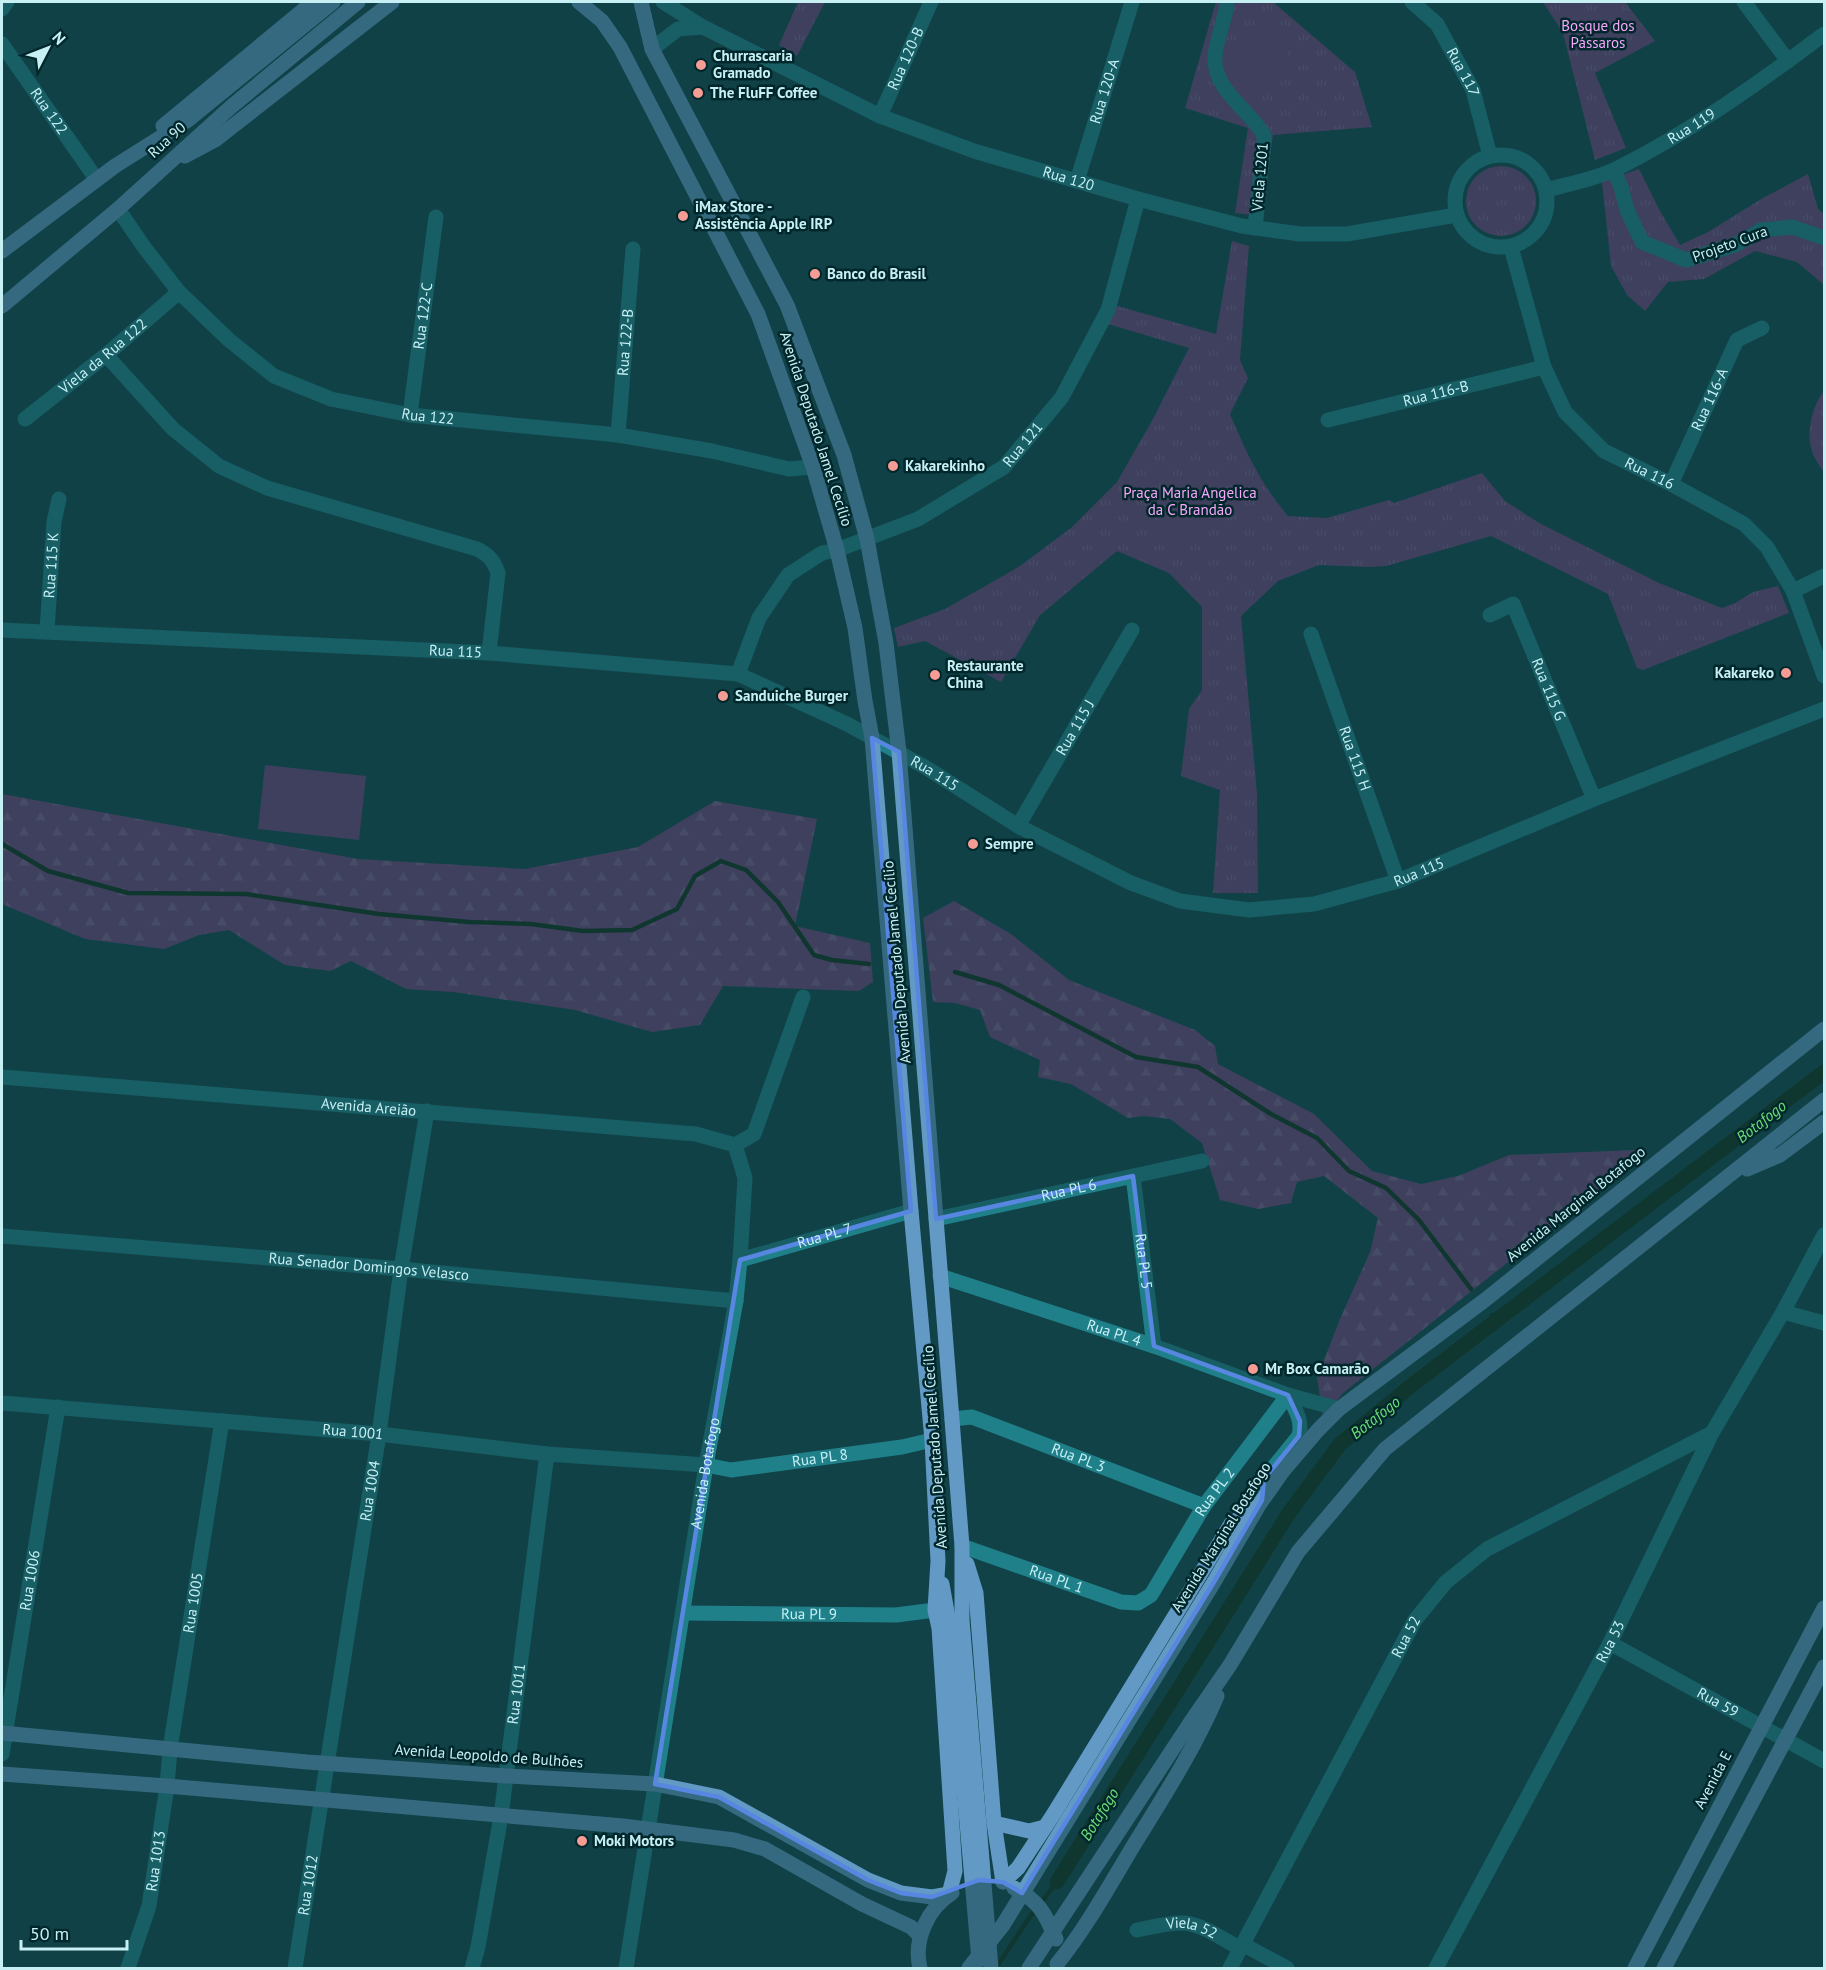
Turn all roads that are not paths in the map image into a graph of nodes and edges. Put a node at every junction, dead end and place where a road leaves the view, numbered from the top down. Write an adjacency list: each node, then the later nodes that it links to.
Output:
1 (7, 2): 14 (street)
2 (314, 2): 22 (main road)
3 (333, 2): 22 (main road, Rua 90)
4 (358, 2): 23 (main road, Rua 90)
5 (392, 2): 23 (main road)
6 (579, 2): 46 (main road, Avenida Deputado Jamel Cecílio)
7 (641, 2): 18 (main road, Avenida Deputado Jamel Cecílio)
8 (663, 2): 15 (street, Rua 120)
9 (931, 2): 20 (street, Rua 120-B)
10 (1132, 2): 26 (street, Rua 120-A)
11 (1227, 2): 32 (street, Viela 1201)
12 (1412, 2): 21 (street, Rua 117)
13 (1744, 2): 19 (street)
14 (2, 9)
15 (703, 27): 18 (street); 20 (street, Rua 120)
16 (1824, 34): 19 (street, Rua 119)
17 (2, 44): 25 (street, Rua 122)
18 (652, 49): 49 (main road, Avenida Deputado Jamel Cecílio)
19 (1788, 61): 24 (street, Rua 119)
20 (880, 116): 26 (street, Rua 120)
21 (1490, 156): 27 (street); 30 (street)
22 (115, 166): 25 (main road, Rua 90)
23 (163, 167): 29 (main road, Rua 90)
24 (1614, 170): 27 (street, Rua 119); 33 (street, Projeto Cura)
25 (97, 180): 36 (main road, Rua 90)
26 (1077, 181): 28 (street, Rua 120)
27 (1546, 190): 34 (street)
28 (1137, 199): 32 (street, Rua 120); 49 (street, Rua 121)
29 (118, 209): 37 (street, Rua 122); 38 (main road, Rua 90)
30 (1456, 215): 32 (street, Rua 120); 34 (street)
31 (436, 217): 42 (street, Rua 122-C)
32 (1255, 228)
33 (1824, 238)
34 (1511, 247): 41 (street, Rua 116)
35 (633, 249): 45 (street, Rua 122-B)
36 (2, 252)
37 (179, 292): 40 (street, Viela da Rua 122); 42 (street, Rua 122)
38 (2, 306)
39 (1762, 328): 47 (street, Rua 116-A)
40 (106, 355): 43 (street, Viela da Rua 122); 58 (street)
41 (1544, 367): 44 (street, Rua 116-B); 47 (street, Rua 116)
42 (410, 415): 45 (street, Rua 122)
43 (25, 419)
44 (1328, 420)
45 (618, 435): 46 (street, Rua 122)
46 (813, 467): 50 (main road, Avenida Deputado Jamel Cecílio)
47 (1671, 484): 52 (street, Rua 116)
48 (59, 499): 56 (street, Rua 115 K)
49 (867, 539): 50 (street, Rua 121); 63 (main road, Avenida Deputado Jamel Cecílio)
50 (837, 550): 59 (street, Rua 121); 62 (main road, Avenida Deputado Jamel Cecílio)
51 (1824, 576): 52 (street)
52 (1793, 591): 60 (street, Rua 116)
53 (1490, 615): 64 (street, Rua 115 G)
54 (2, 630): 56 (street, Rua 115)
55 (1132, 630): 65 (street, Rua 115 J)
56 (47, 631): 58 (street, Rua 115)
57 (1311, 634): 66 (street, Rua 115 H)
58 (489, 653): 59 (street, Rua 115)
59 (738, 674): 62 (street, Rua 115)
60 (1824, 676)
61 (1824, 709): 64 (street, Rua 115)
62 (872, 738): 63 (street, Rua 115); 77 (main road, Avenida Deputado Jamel Cecílio)
63 (899, 752): 65 (street, Rua 115); 78 (main road, Avenida Deputado Jamel Cecílio)
64 (1594, 799): 66 (street, Rua 115)
65 (1018, 826): 66 (street, Rua 115)
66 (1398, 881)
67 (803, 997): 73 (street)
68 (1824, 1029): 91 (main road, Avenida Marginal Botafogo)
69 (2, 1077): 71 (street, Avenida Areião)
70 (1824, 1100): 76 (main road)
71 (427, 1111): 73 (street, Avenida Areião); 82 (street, Rua 1004)
72 (1824, 1122): 76 (main road)
73 (735, 1145): 81 (street, Avenida Botafogo)
74 (1202, 1161): 75 (street, Rua PL 6)
75 (1133, 1176): 78 (street, Rua PL 6); 87 (street, Rua PL 5)
76 (1728, 1178): 109 (main road)
77 (911, 1211): 81 (street, Rua PL 7); 96 (main road, Avenida Deputado Jamel Cecílio)
78 (936, 1219): 83 (main road, Avenida Deputado Jamel Cecílio)
79 (1824, 1235): 85 (street, Rua 53)
80 (2, 1236): 82 (street, Rua Senador Domingos Velasco)
81 (740, 1260): 84 (street, Avenida Botafogo)
82 (401, 1269): 84 (street, Rua Senador Domingos Velasco); 95 (street, Rua 1004)
83 (940, 1276): 87 (street, Rua PL 4); 92 (main road, Avenida Deputado Jamel Cecílio)
84 (736, 1301): 98 (street, Avenida Botafogo)
85 (1783, 1312): 86 (street); 94 (street, Rua 53)
86 (1824, 1323)
87 (1154, 1346): 88 (street, Rua PL 4)
88 (1288, 1395): 91 (street, Rua PL 4); 99 (street); 100 (street, Rua PL 2)
89 (2, 1403): 90 (street, Rua 1001)
90 (58, 1407): 93 (street, Rua 1001); 112 (street, Rua 1006)
91 (1339, 1409): 99 (main road, Avenida Marginal Botafogo)
92 (952, 1419): 100 (street, Rua PL 3); 101 (main road, Avenida Deputado Jamel Cecílio)
93 (222, 1421): 95 (street, Rua 1001); 114 (street, Rua 1005)
94 (1712, 1433): 108 (street, Rua 53); 131 (street, Rua 52)
95 (379, 1434): 97 (street, Rua 1001); 117 (street, Rua 1004)
96 (932, 1440): 98 (street, Rua PL 8); 102 (main road, Avenida Deputado Jamel Cecílio)
97 (547, 1454): 98 (street, Rua 1001); 119 (street, Rua 1011)
98 (706, 1465): 106 (street, Avenida Botafogo)
99 (1260, 1503): 125 (main road); 138 (main road, Avenida Marginal Botafogo)
100 (1204, 1506): 103 (street, Rua PL 2)
101 (962, 1546): 103 (street, Rua PL 1); 107 (main road, Avenida Deputado Jamel Cecílio); 124 (main road)
102 (938, 1561): 105 (main road, Avenida Deputado Jamel Cecílio); 107 (main road, Avenida Deputado Jamel Cecílio)
103 (1151, 1595)
104 (1824, 1608): 111 (main road, Avenida E)
105 (934, 1610): 106 (street, Rua PL 9); 128 (main road, Avenida Deputado Jamel Cecílio)
106 (683, 1612): 120 (street, Avenida Botafogo)
107 (956, 1624): 139 (main road, Avenida Deputado Jamel Cecílio); 140 (main road, Avenida Deputado Jamel Cecílio)
108 (1610, 1643): 111 (street, Rua 59); 144 (street, Rua 53)
109 (1230, 1665): 132 (main road); 141 (main road)
110 (1824, 1667): 113 (main road)
111 (1761, 1727): 113 (street, Rua 59); 145 (main road, Avenida E)
112 (4, 1733): 114 (main road, Avenida Leopoldo de Bulhões); 115 (street, Rua 1006)
113 (1786, 1741): 116 (street, Rua 59); 146 (main road)
114 (170, 1749): 117 (main road, Avenida Leopoldo de Bulhões); 121 (street, Rua 1005)
115 (2, 1754)
116 (1824, 1761)
117 (328, 1763): 119 (main road, Avenida Leopoldo de Bulhões); 122 (street, Rua 1004)
118 (2, 1774): 121 (main road)
119 (506, 1776): 120 (main road, Avenida Leopoldo de Bulhões); 123 (street, Rua 1011)
120 (656, 1784): 126 (street, Avenida Botafogo); 128 (main road, Avenida Leopoldo de Bulhões)
121 (167, 1786): 122 (main road); 133 (street, Rua 1013)
122 (321, 1800): 123 (main road); 134 (street, Rua 1012)
123 (501, 1816): 126 (main road); 135 (street, Rua 1011)
124 (994, 1823): 125 (main road); 127 (main road)
125 (1045, 1827): 127 (main road)
126 (649, 1829): 130 (main road); 136 (street, Avenida Botafogo)
127 (1003, 1882): 128 (main road); 132 (main road)
128 (949, 1894): 130 (main road)
129 (1137, 1930): 131 (street, Viela 52)
130 (920, 1936): 137 (main road)
131 (1242, 1947): 142 (street, Rua 52); 143 (street, Viela 52)
132 (1056, 1966)
133 (128, 1968)
134 (295, 1968)
135 (472, 1968)
136 (626, 1968)
137 (920, 1968)
138 (969, 1968)
139 (980, 1968)
140 (991, 1968)
141 (1029, 1968)
142 (1230, 1968)
143 (1287, 1968)
144 (1436, 1968)
145 (1635, 1968)
146 (1664, 1968)

